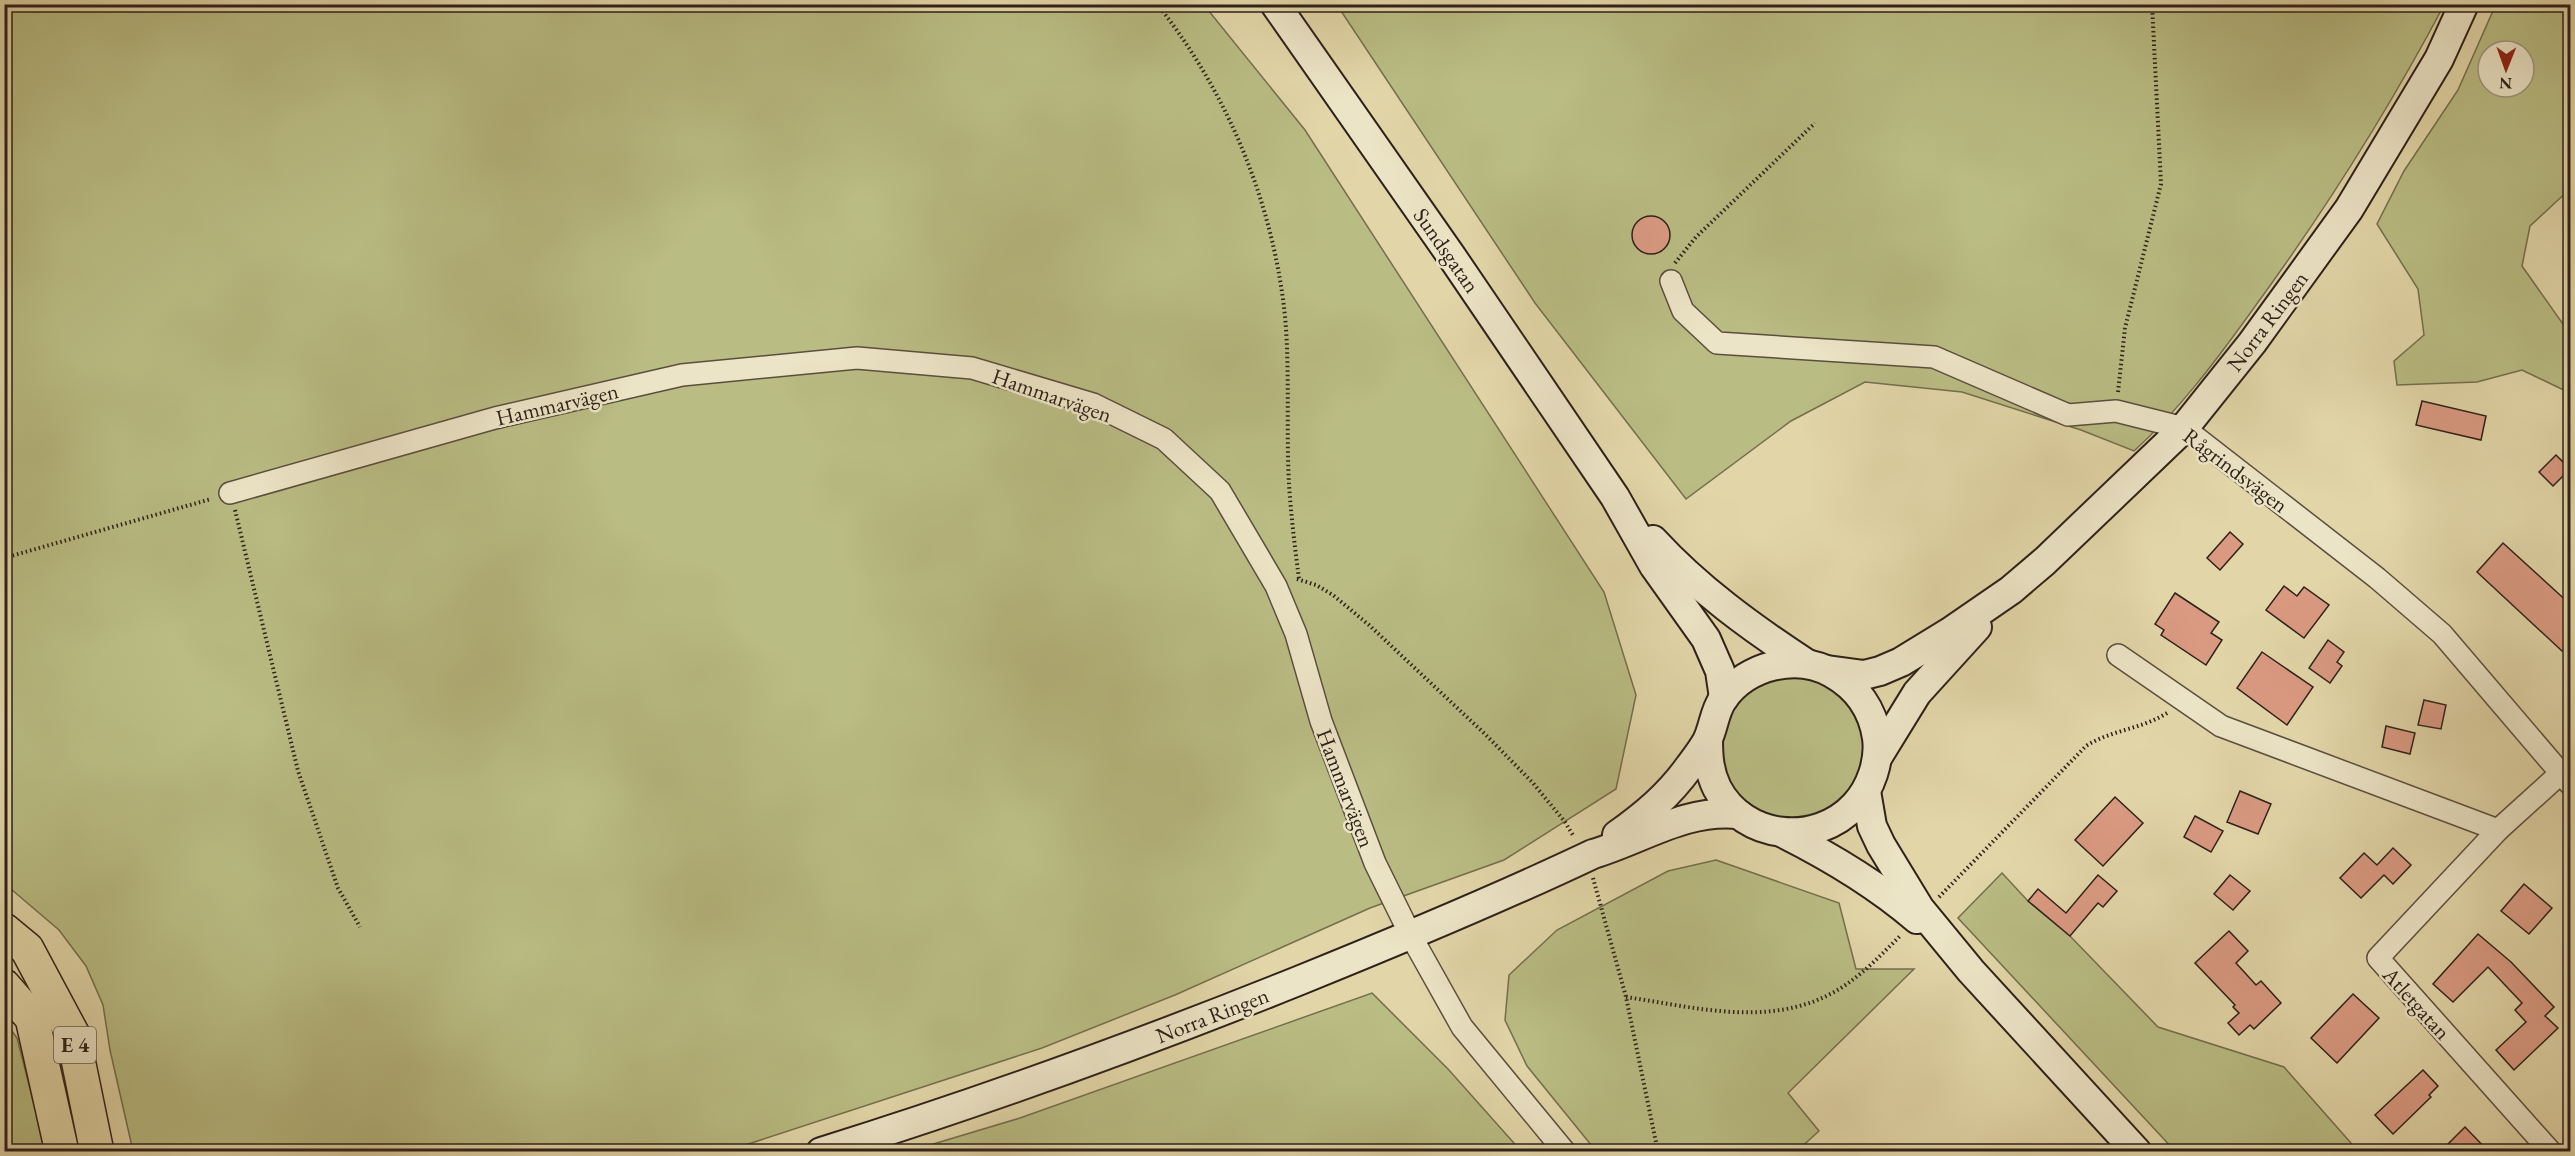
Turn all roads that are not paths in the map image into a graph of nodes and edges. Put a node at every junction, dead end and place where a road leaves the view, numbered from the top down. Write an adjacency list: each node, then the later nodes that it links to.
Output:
1 (1275, 4): 6 (main road, Sundsgatan)
2 (2464, 4): 4 (main road, Norra Ringen)
3 (1671, 281): 4 (street, Rågrindsvägen)
4 (2184, 428): 7 (main road, Norra Ringen); 13 (street, Rågrindsvägen)
5 (230, 493): 20 (street, Hammarvägen)
6 (1615, 497): 9 (main road, Sundsgatan); 10 (main road, Sundsgatan)
7 (2011, 590): 9 (main road, Norra Ringen); 12 (main road, Norra Ringen)
8 (2118, 655): 16 (street)
9 (1817, 667): 10 (main road); 12 (main road)
10 (1724, 698): 11 (main road)
11 (1708, 739): 15 (main road); 18 (main road, Norra Ringen)
12 (1877, 758): 14 (main road)
13 (2566, 779): 16 (street, Rågrindsvägen)
14 (1866, 791): 17 (main road); 21 (main road)
15 (1738, 814): 17 (main road); 18 (main road, Norra Ringen)
16 (2498, 830): 28 (street, Atletgatan)
17 (1783, 833): 21 (main road)
18 (1587, 857): 20 (main road, Norra Ringen)
19 (4, 930): 24 (highway, E 4)
20 (1411, 936): 25 (main road, Norra Ringen); 26 (street, Hammarvägen)
21 (1950, 946): 27 (main road)
22 (4, 986): 23 (highway, E 4)
23 (62, 1152)
24 (97, 1152)
25 (821, 1152)
26 (1565, 1152)
27 (2137, 1152)
28 (2551, 1152)

